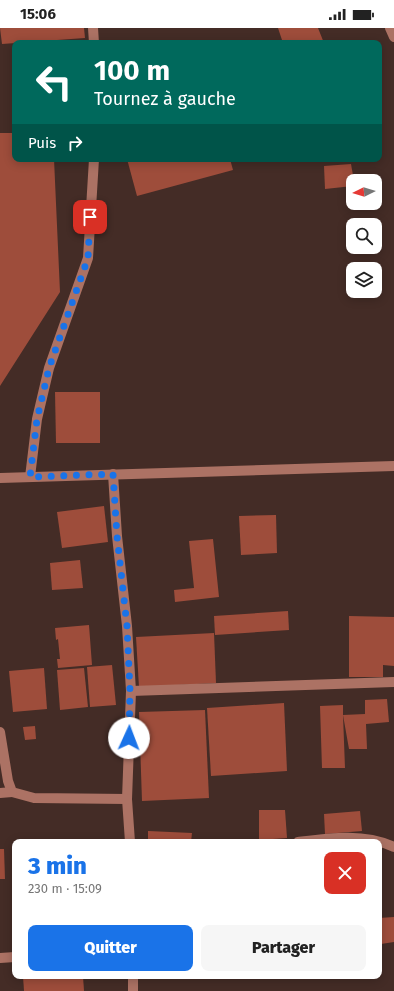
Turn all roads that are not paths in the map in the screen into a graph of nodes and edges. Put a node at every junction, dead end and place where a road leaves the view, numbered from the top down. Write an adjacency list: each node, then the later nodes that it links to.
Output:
1 (93, 28): 4 (street)
2 (390, 28): 3 (street)
3 (394, 37)
4 (94, 40)
5 (94, 162): 8 (street)
6 (394, 466): 7 (street)
7 (113, 474): 8 (street); 11 (street)
8 (30, 477): 9 (street)
9 (0, 478)
10 (394, 682): 11 (street)
11 (130, 691): 15 (street)
12 (0, 732): 13 (street)
13 (12, 792): 14 (street); 15 (street)
14 (0, 793)
15 (127, 799): 16 (street)
16 (130, 839)
17 (333, 839): 18 (street)
18 (366, 839)
19 (382, 843): 20 (street)
20 (394, 848)
21 (12, 957): 22 (street)
22 (0, 958)
23 (133, 979): 24 (street)
24 (133, 991)

